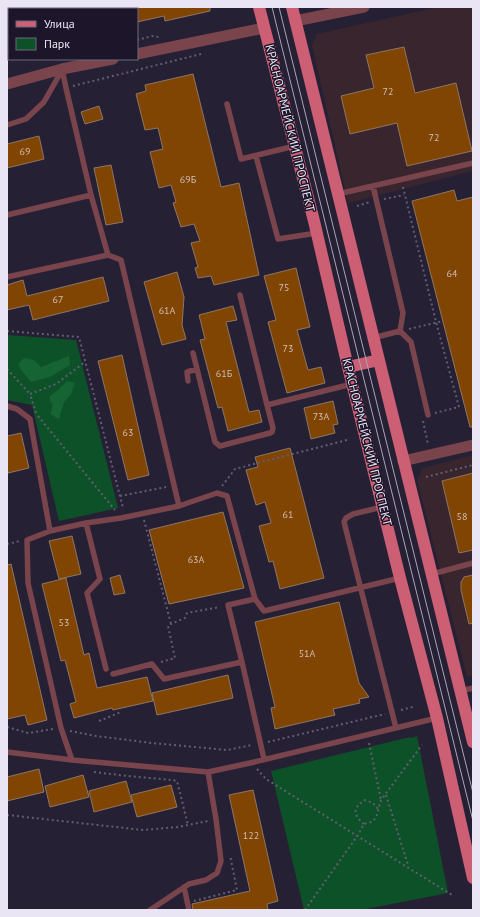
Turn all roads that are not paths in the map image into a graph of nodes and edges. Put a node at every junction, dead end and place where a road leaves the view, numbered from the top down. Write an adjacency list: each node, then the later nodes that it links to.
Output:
1 (259, 7): 5 (main road, КРАСНОАРМЕЙСКИЙ ПРОСПЕКТ)
2 (292, 7): 4 (main road)
3 (362, 7): 4 (street)
4 (295, 21): 16 (main road)
5 (264, 28): 6 (street); 12 (main road, КРАСНОАРМЕЙСКИЙ ПРОСПЕКТ)
6 (138, 54)
7 (108, 60): 8 (street)
8 (62, 70): 9 (street); 11 (lane); 17 (lane)
9 (7, 84)
10 (227, 104): 13 (lane)
11 (7, 125)
12 (295, 146): 13 (lane); 19 (main road, КРАСНОАРМЕЙСКИЙ ПРОСПЕКТ)
13 (256, 156): 19 (lane)
14 (473, 163): 15 (lane)
15 (373, 186): 16 (lane); 23 (lane)
16 (338, 194): 24 (main road)
17 (91, 195): 18 (lane); 20 (lane)
18 (7, 216)
19 (317, 233): 27 (main road, КРАСНОАРМЕЙСКИЙ ПРОСПЕКТ)
20 (108, 255): 21 (lane); 36 (lane)
21 (7, 277)
22 (240, 295): 31 (lane)
23 (400, 331): 24 (lane); 33 (lane)
24 (373, 338): 26 (main road)
25 (193, 353): 28 (lane)
26 (379, 360): 27 (main road); 35 (main road)
27 (348, 367): 30 (main road, КРАСНОАРМЕЙСКИЙ ПРОСПЕКТ)
28 (197, 369): 29 (lane); 31 (lane)
29 (188, 381)
30 (352, 384): 31 (lane); 37 (main road, КРАСНОАРМЕЙСКИЙ ПРОСПЕКТ)
31 (267, 405)
32 (7, 406): 39 (lane)
33 (428, 415)
34 (473, 444): 35 (street)
35 (403, 461): 41 (main road)
36 (179, 506): 38 (lane); 44 (lane)
37 (382, 507): 42 (main road, КРАСНОАРМЕЙСКИЙ ПРОСПЕКТ); 43 (lane)
38 (86, 523): 39 (lane); 46 (lane)
39 (50, 531): 54 (lane)
40 (473, 563): 41 (lane)
41 (432, 574): 49 (main road)
42 (400, 578): 43 (lane); 50 (main road, КРАСНОАРМЕЙСКИЙ ПРОСПЕКТ)
43 (360, 587): 44 (lane); 51 (lane)
44 (255, 599): 45 (lane)
45 (242, 662): 47 (lane); 55 (lane)
46 (106, 669)
47 (113, 674)
48 (473, 688): 49 (lane)
49 (460, 690): 52 (main road)
50 (437, 718): 51 (lane); 57 (main road, КРАСНОАРМЕЙСКИЙ ПРОСПЕКТ)
51 (396, 728): 55 (lane)
52 (473, 742)
53 (7, 752): 54 (lane)
54 (72, 760): 56 (lane)
55 (264, 760): 56 (lane)
56 (208, 772): 58 (lane)
57 (473, 878)
58 (184, 887): 59 (lane); 60 (lane)
59 (150, 910)
60 (189, 910)

